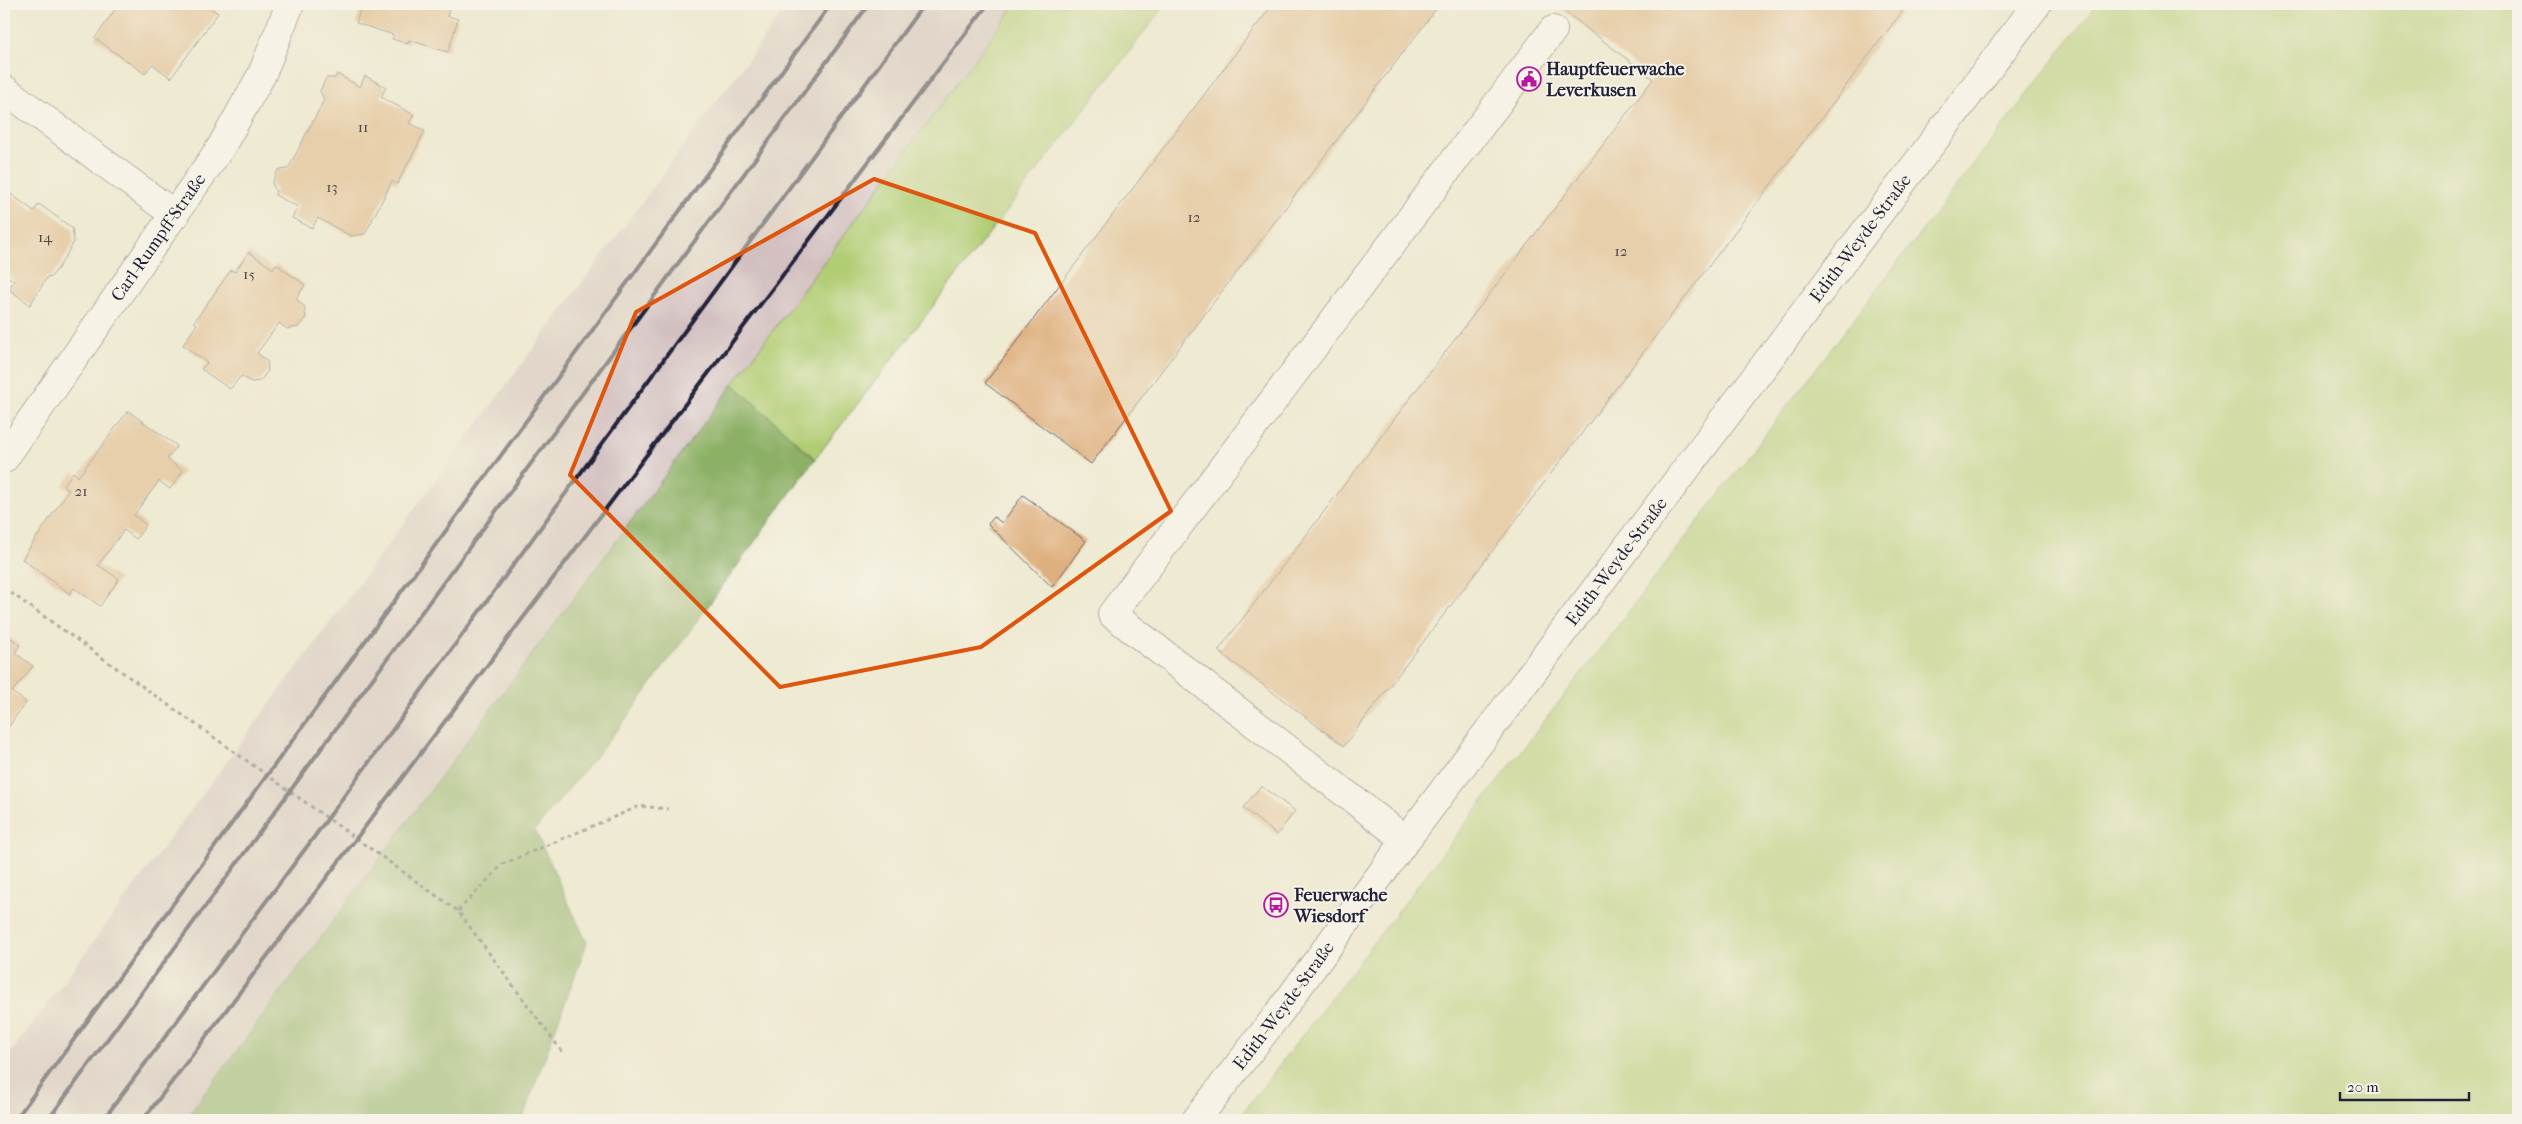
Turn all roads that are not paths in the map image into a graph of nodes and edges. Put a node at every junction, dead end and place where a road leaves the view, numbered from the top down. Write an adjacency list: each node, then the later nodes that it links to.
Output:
1 (290, 4): 5 (street, Carl-Rumpff-Straße)
2 (2037, 4): 7 (street, Edith-Weyde-Straße)
3 (1553, 30): 7 (street)
4 (4, 89): 5 (street)
5 (175, 215): 6 (street, Carl-Rumpff-Straße)
6 (4, 459)
7 (1406, 840): 8 (street, Edith-Weyde-Straße)
8 (1196, 1120)

